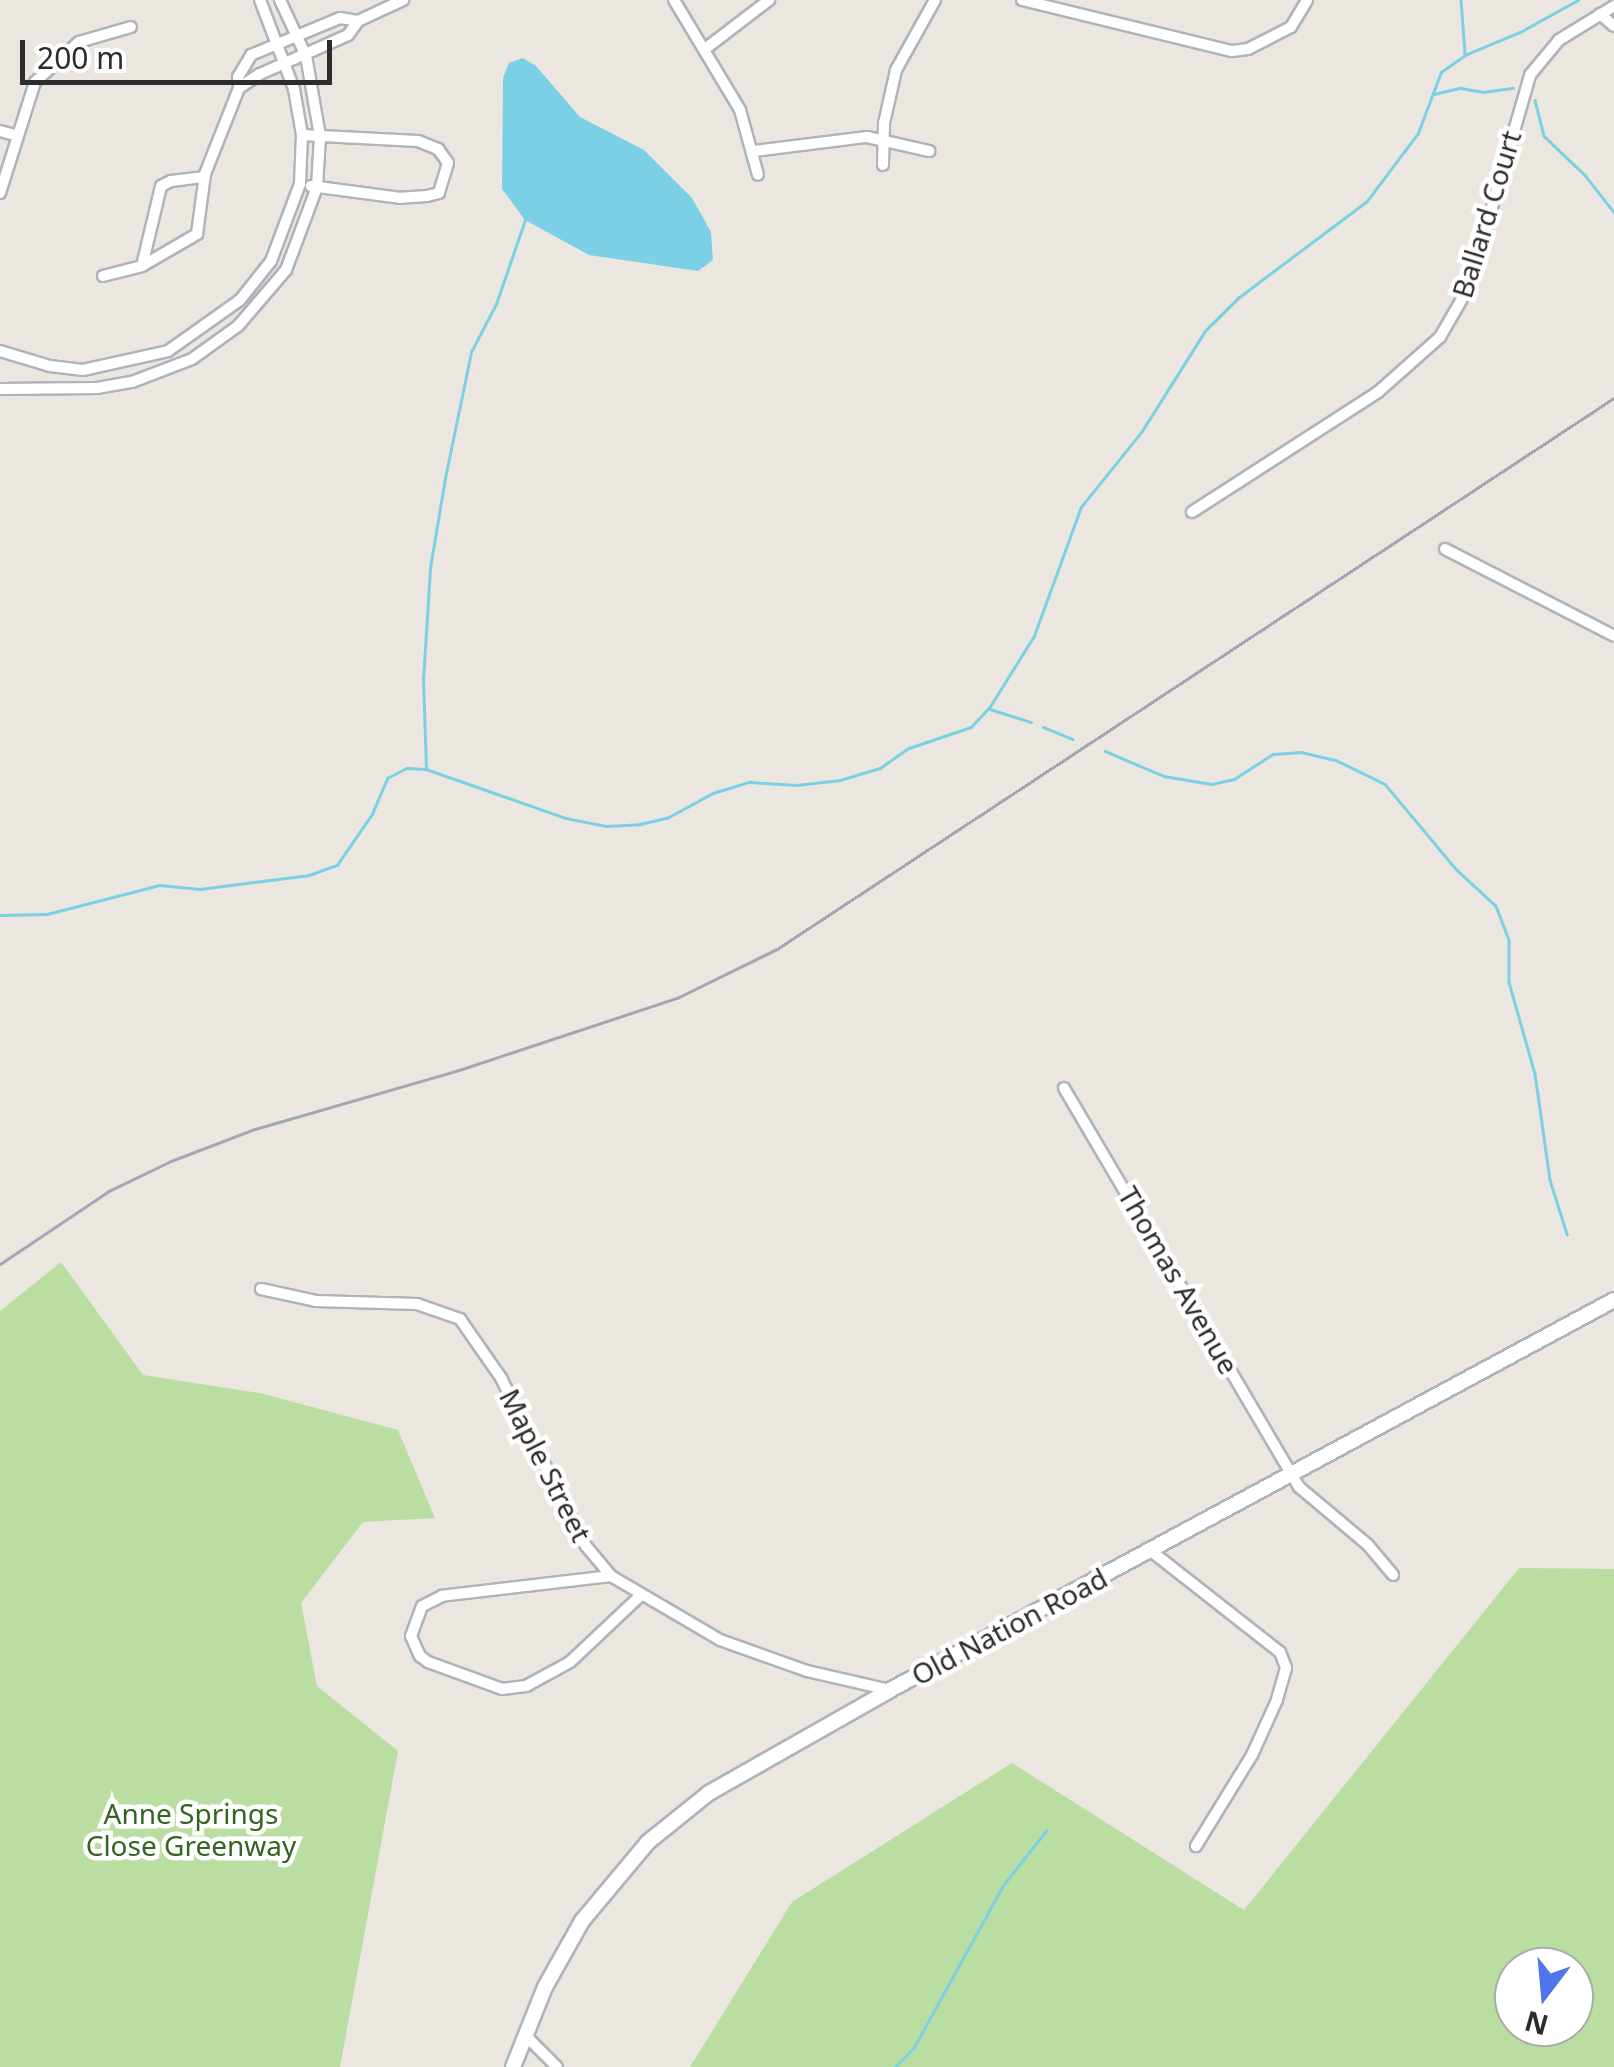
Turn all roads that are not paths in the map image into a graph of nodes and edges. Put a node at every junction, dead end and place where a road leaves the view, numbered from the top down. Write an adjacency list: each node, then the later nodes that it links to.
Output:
1 (260, 0): 15 (street)
2 (280, 0): 14 (street)
3 (403, 0): 11 (street)
4 (674, 0): 16 (street)
5 (769, 0): 16 (street)
6 (935, 0): 24 (street)
7 (1022, 0): 8 (street)
8 (1307, 0)
9 (1614, 6): 10 (street, Ballard Court)
10 (1600, 14): 12 (street); 39 (street, Ballard Court)
11 (358, 21): 14 (street); 17 (street)
12 (1614, 26)
13 (131, 27): 21 (street)
14 (298, 34): 15 (street); 17 (street)
15 (276, 42): 18 (street); 19 (street)
16 (705, 49): 25 (street)
17 (306, 56): 18 (street); 23 (street)
18 (284, 63): 19 (street); 22 (street)
19 (239, 88): 29 (street)
20 (0, 131): 21 (street)
21 (15, 135): 32 (street)
22 (302, 135): 23 (street); 30 (street)
23 (320, 136): 31 (street); 31 (street)
24 (884, 139): 25 (street); 26 (street); 27 (street)
25 (754, 150): 28 (street)
26 (929, 151)
27 (883, 164)
28 (758, 175)
29 (204, 177): 33 (street); 33 (street)
30 (300, 184): 31 (street); 35 (street)
31 (316, 187): 36 (street)
32 (0, 193)
33 (142, 266): 34 (street)
34 (103, 276)
35 (240, 300): 36 (street); 37 (street)
36 (253, 311): 38 (street)
37 (0, 350)
38 (0, 389)
39 (1192, 512)
40 (1445, 549): 41 (street)
41 (1614, 636)
42 (1064, 1088): 45 (street, Thomas Avenue)
43 (261, 1289): 48 (street, Maple Street)
44 (1614, 1300): 45 (main road, Old Nation Road)
45 (1292, 1473): 46 (main road, Old Nation Road); 47 (street, Thomas Avenue)
46 (1151, 1550): 50 (main road, Old Nation Road); 51 (street)
47 (1393, 1575)
48 (612, 1576): 49 (street, Maple Street); 49 (street)
49 (640, 1596): 50 (street, Maple Street)
50 (890, 1690): 52 (main road, Old Nation Road)
51 (1196, 1846)
52 (525, 2035): 53 (main road, Old Nation Road); 54 (street)
53 (513, 2067)
54 (556, 2067)

